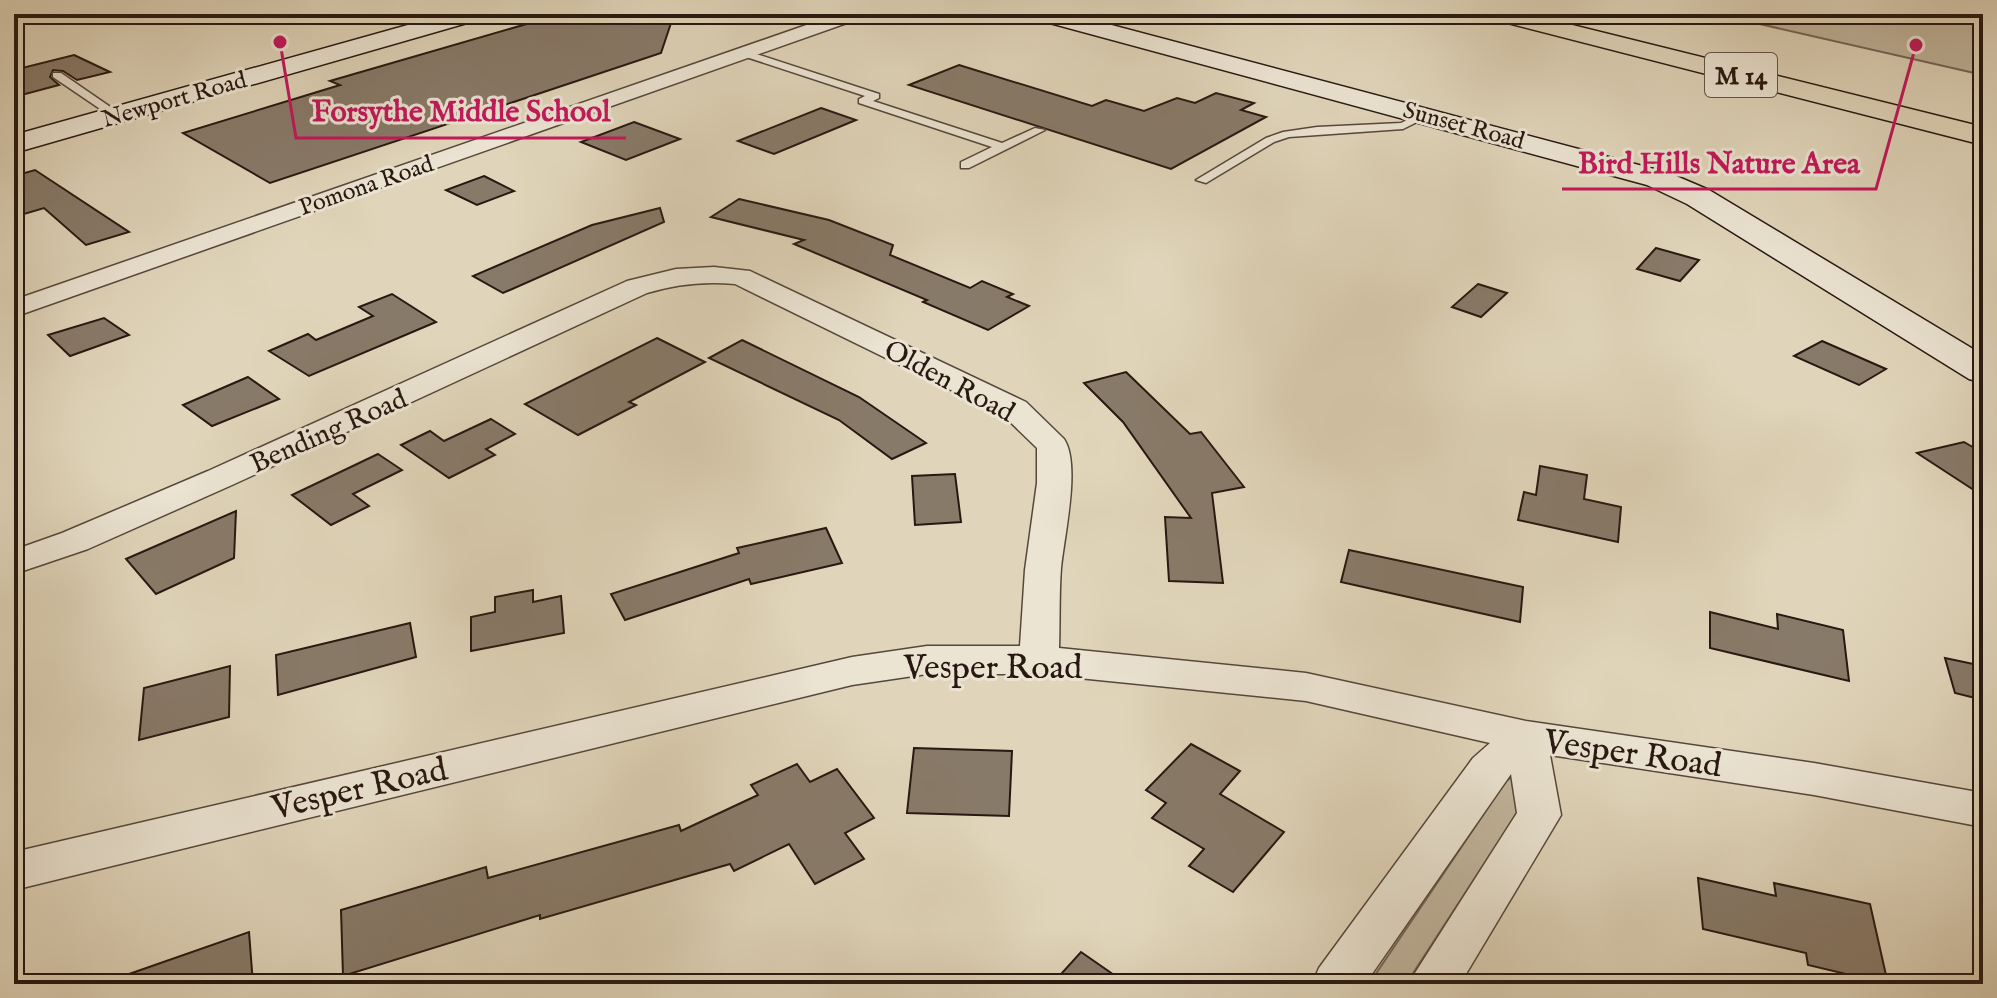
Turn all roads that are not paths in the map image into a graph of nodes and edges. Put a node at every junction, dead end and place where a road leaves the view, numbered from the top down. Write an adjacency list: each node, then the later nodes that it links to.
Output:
1 (473, 14): 7 (street, Newport Road)
2 (855, 14): 5 (street, Pomona Road)
3 (1043, 14): 8 (street, Sunset Road)
4 (1500, 14): 10 (highway, M 14)
5 (744, 53): 12 (lane); 16 (street, Pomona Road)
6 (57, 75): 7 (lane)
7 (116, 115): 11 (street, Newport Road)
8 (1423, 115): 14 (lane); 17 (street, Sunset Road)
9 (1039, 130): 12 (lane)
10 (1983, 136)
11 (14, 144)
12 (1003, 147): 13 (lane)
13 (965, 165)
14 (1202, 180)
15 (637, 287): 18 (street, Bending Road); 19 (street, Olden Road)
16 (14, 309)
17 (1983, 371)
18 (14, 562)
19 (1039, 660): 20 (street, Vesper Road); 22 (street, Vesper Road)
20 (1526, 736): 21 (street, Vesper Road); 23 (street); 24 (street)
21 (1983, 810)
22 (14, 871)
23 (1337, 984)
24 (1433, 984)

